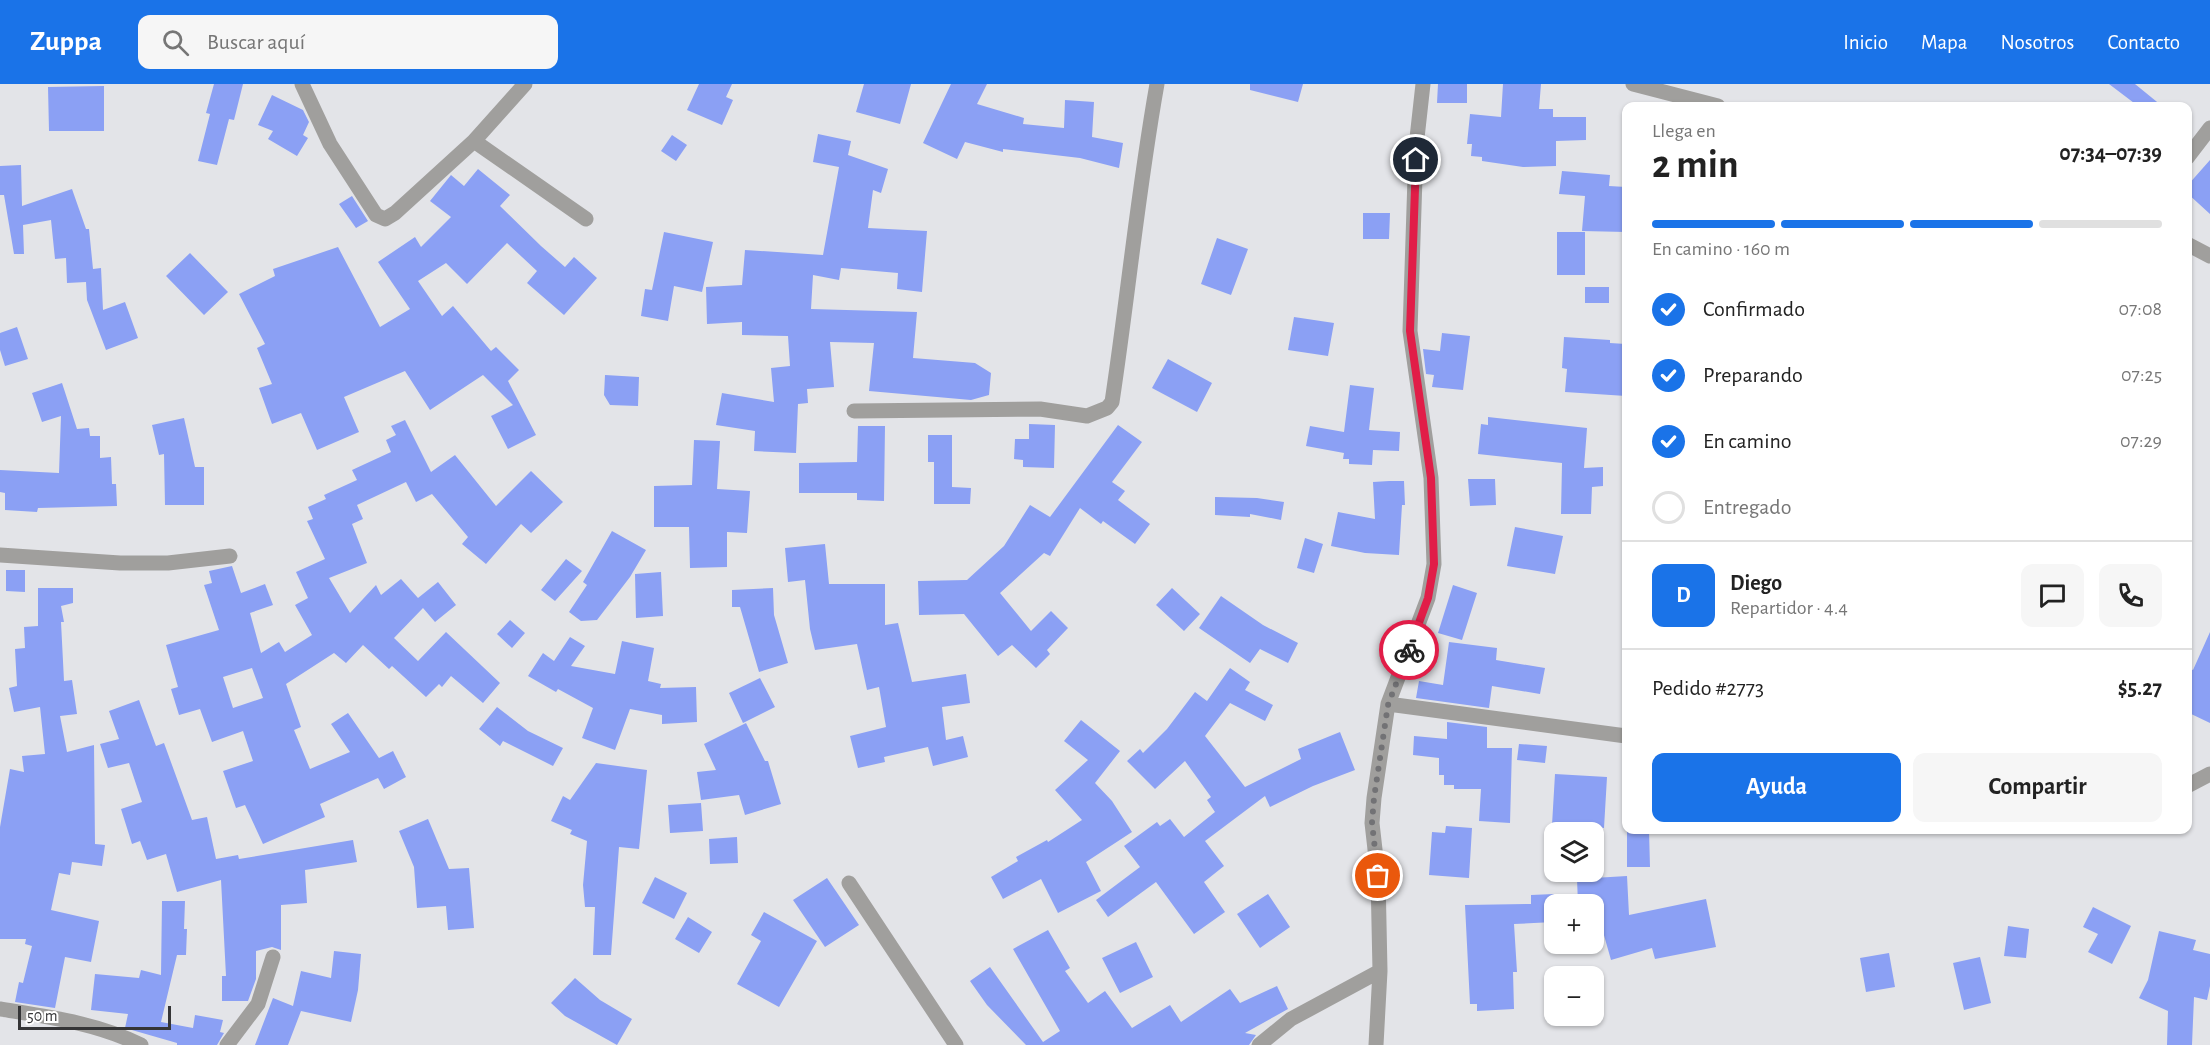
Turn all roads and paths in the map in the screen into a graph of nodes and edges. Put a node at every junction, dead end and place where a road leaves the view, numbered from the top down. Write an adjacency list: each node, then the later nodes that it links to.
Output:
1 (302, 84): 8 (street)
2 (525, 84): 8 (street)
3 (1157, 84): 13 (street)
4 (1423, 84): 16 (street)
5 (1633, 84): 6 (street)
6 (1703, 102)
7 (2210, 128): 9 (street)
8 (474, 141): 10 (street)
9 (2192, 151)
10 (586, 219)
11 (2192, 247): 12 (street)
12 (2210, 256)
13 (854, 411)
14 (0, 555): 15 (street)
15 (230, 556)
16 (1388, 705): 17 (street); 22 (street)
17 (1622, 735)
18 (2210, 774): 19 (street)
19 (2192, 783)
20 (849, 883): 26 (street)
21 (273, 957): 25 (street)
22 (1380, 971): 27 (street); 28 (street)
23 (0, 1009): 24 (street)
24 (141, 1045)
25 (228, 1045)
26 (956, 1045)
27 (1259, 1045)
28 (1376, 1045)

